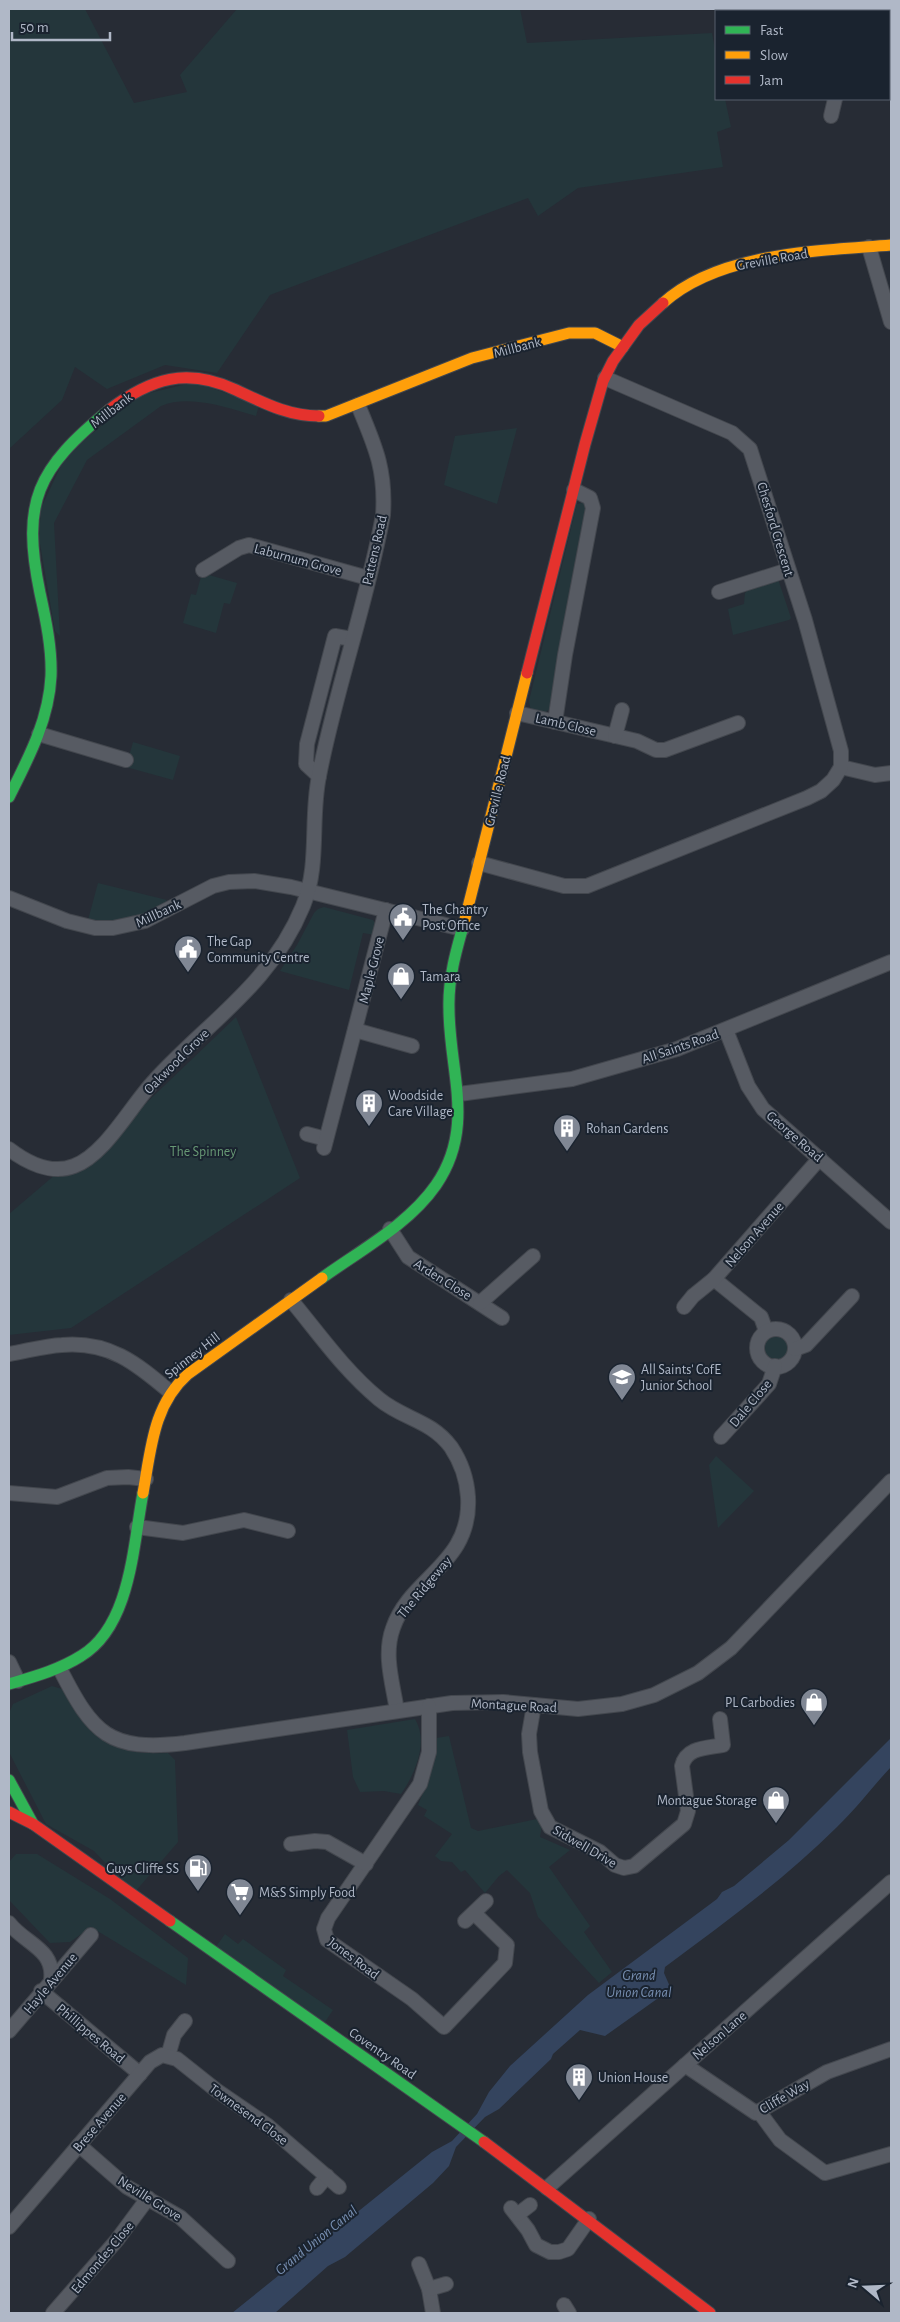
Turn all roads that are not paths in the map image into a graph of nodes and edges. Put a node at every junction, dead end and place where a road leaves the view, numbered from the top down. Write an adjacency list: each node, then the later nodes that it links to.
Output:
1 (835, 100): 2 (street)
2 (831, 116)
3 (891, 245): 4 (street, Greville Road)
4 (869, 246): 5 (street); 6 (street, Greville Road)
5 (891, 322)
6 (623, 347): 7 (street, Greville Road); 8 (street, Millbank)
7 (605, 378): 9 (street, Greville Road); 11 (street, Chesford Crescent)
8 (358, 404): 12 (street, Pattens Road); 18 (street, Millbank)
9 (574, 490): 15 (street, Greville Road); 16 (street)
10 (203, 570): 12 (street, Laburnum Grove)
11 (788, 570): 13 (street); 21 (street, Chesford Crescent)
12 (368, 578): 25 (street, Pattens Road)
13 (718, 592)
14 (622, 710): 19 (street, Lamb Close)
15 (517, 713): 16 (street, Lamb Close); 24 (street, Greville Road)
16 (555, 722): 19 (street, Lamb Close)
17 (738, 722): 19 (street, Lamb Close)
18 (39, 734): 20 (street); 23 (street, Millbank)
19 (615, 736)
20 (126, 760)
21 (840, 767): 22 (street); 24 (street)
22 (891, 773)
23 (9, 797)
24 (479, 864): 28 (street, Greville Road)
25 (309, 891): 26 (street, Millbank); 27 (street, Millbank); 35 (street, Oakwood Grove)
26 (9, 898)
27 (386, 910): 28 (street, Millbank); 30 (street, Maple Grove)
28 (462, 929): 33 (street, Greville Road)
29 (891, 962): 31 (street, All Saints Road)
30 (356, 1030): 32 (street); 34 (street, Maple Grove)
31 (726, 1030): 33 (street, All Saints Road); 36 (street, George Road)
32 (412, 1046)
33 (459, 1094): 38 (street, Spinney Hill)
34 (307, 1134)
35 (9, 1149)
36 (820, 1158): 37 (street, George Road); 40 (street, Nelson Avenue)
37 (891, 1222)
38 (390, 1230): 42 (street, Spinney Hill); 43 (street, Arden Close)
39 (533, 1256): 43 (street, Arden Close)
40 (714, 1279): 44 (street, Nelson Avenue); 46 (street)
41 (852, 1296): 47 (street, Dale Close)
42 (291, 1300): 50 (street, Spinney Hill); 62 (street, The Ridgeway)
43 (480, 1303): 45 (street, Arden Close)
44 (684, 1307)
45 (502, 1318)
46 (766, 1331): 47 (street); 49 (street, Dale Close)
47 (795, 1349): 49 (street, Dale Close)
48 (9, 1354): 50 (street)
49 (775, 1366): 51 (street, Dale Close)
50 (169, 1391): 52 (street, Spinney Hill)
51 (721, 1437)
52 (146, 1480): 54 (street); 55 (street, Spinney Hill)
53 (891, 1481): 60 (street, Montague Road)
54 (9, 1493)
55 (137, 1527): 56 (street); 58 (street, Spinney Hill)
56 (288, 1531)
57 (9, 1662): 59 (street)
58 (60, 1669): 59 (street, Spinney Hill); 62 (street, Montague Road)
59 (12, 1685)
60 (534, 1705): 61 (street, Montague Road); 63 (street, Sidwell Drive)
61 (429, 1706): 62 (street, Montague Road); 68 (street, Jones Road)
62 (397, 1711)
63 (720, 1719)
64 (9, 1780): 66 (street, Coventry Road)
65 (9, 1812): 66 (street, Coventry Road)
66 (34, 1824): 87 (street, Coventry Road)
67 (291, 1844): 68 (street)
68 (366, 1864): 70 (street, Jones Road)
69 (891, 1882): 79 (street, Nelson Lane)
70 (486, 1901)
71 (9, 1923): 73 (street)
72 (91, 1936): 73 (street, Hayle Avenue)
73 (51, 1980): 74 (street, Hayle Avenue)
74 (41, 1991): 76 (street, Hayle Avenue); 80 (street, Phillippes Road)
75 (185, 2021): 78 (street)
76 (9, 2031)
77 (891, 2049): 81 (street, Cliffe Way)
78 (168, 2056): 80 (street, Brese Avenue); 84 (street, Townesend Close)
79 (685, 2065): 81 (street, Cliffe Way); 87 (street, Nelson Lane)
80 (140, 2074): 82 (street, Brese Avenue)
81 (760, 2113): 83 (street)
82 (79, 2145): 88 (street, Neville Grove); 91 (street, Brese Avenue)
83 (891, 2154)
84 (327, 2176): 85 (street, Townesend Close); 86 (street)
85 (339, 2187)
86 (317, 2188)
87 (547, 2188): 90 (street, Coventry Road)
88 (148, 2198): 92 (street, Neville Grove); 97 (street, Edmondes Close)
89 (530, 2205): 90 (street)
90 (589, 2219): 96 (street, Coventry Road)
91 (9, 2227)
92 (225, 2252)
93 (418, 2264): 95 (street)
94 (446, 2284): 95 (street)
95 (429, 2289): 98 (street)
96 (694, 2300): 99 (street); 100 (street, Coventry Road)
97 (53, 2313)
98 (433, 2313)
99 (684, 2313)
100 (710, 2313)

